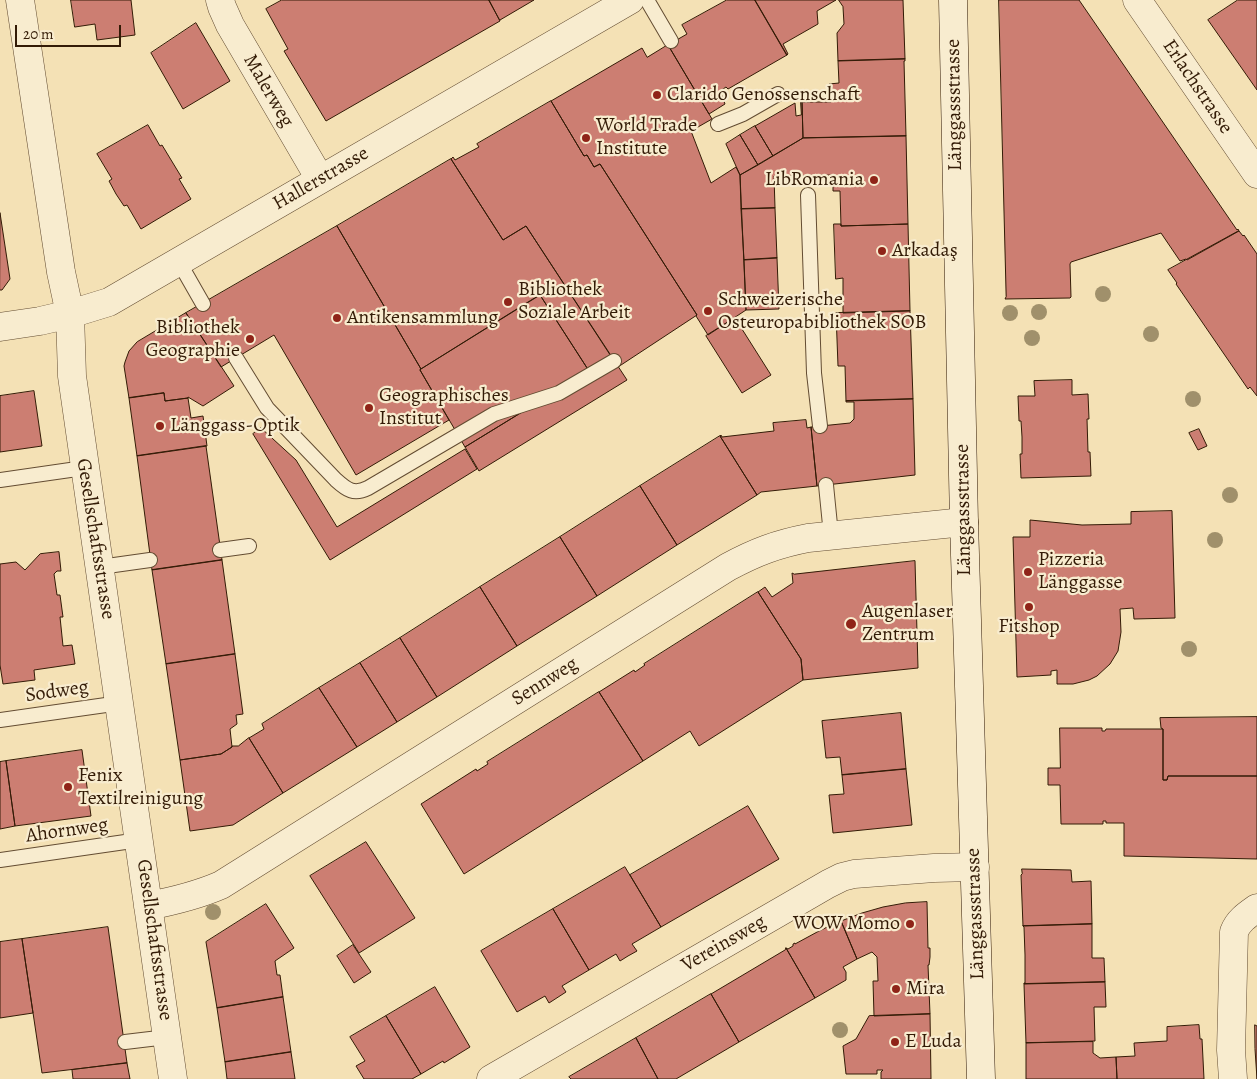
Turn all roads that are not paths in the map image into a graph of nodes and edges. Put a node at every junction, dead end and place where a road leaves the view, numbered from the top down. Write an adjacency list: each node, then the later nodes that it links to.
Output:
1 (20, 0): 15 (street, Gesellschaftsstrasse)
2 (220, 0): 11 (street, Malerweg)
3 (630, 0): 11 (street, Hallerstrasse)
4 (647, 0): 7 (lane)
5 (953, 0): 23 (street, Länggassstrasse)
6 (1137, 0): 10 (street, Erlachstrasse)
7 (671, 41)
8 (778, 94): 9 (lane)
9 (718, 124)
10 (1257, 174)
11 (320, 180): 13 (street, Hallerstrasse)
12 (808, 195): 19 (lane)
13 (179, 262): 14 (lane); 15 (street, Hallerstrasse)
14 (203, 304)
15 (70, 314): 16 (street, Hallerstrasse); 20 (street, Gesellschaftsstrasse)
16 (0, 327)
17 (236, 358): 18 (lane)
18 (614, 361)
19 (820, 426)
20 (84, 468): 21 (lane); 28 (street, Gesellschaftsstrasse)
21 (0, 480)
22 (826, 485): 24 (lane)
23 (964, 522): 24 (street, Sennweg); 33 (street, Länggassstrasse)
24 (831, 535): 34 (street, Sennweg)
25 (249, 546): 26 (lane)
26 (220, 550)
27 (150, 560): 28 (lane)
28 (100, 567): 29 (street, Gesellschaftsstrasse)
29 (120, 703): 30 (lane, Sodweg); 31 (street, Gesellschaftsstrasse)
30 (0, 720)
31 (139, 840): 32 (lane, Ahornweg); 34 (street, Gesellschaftsstrasse)
32 (0, 860)
33 (975, 867): 39 (street, Vereinsweg); 40 (street, Länggassstrasse)
34 (148, 906): 36 (street, Gesellschaftsstrasse)
35 (1257, 908): 41 (street)
36 (167, 1036): 37 (lane); 38 (street, Gesellschaftsstrasse)
37 (124, 1042)
38 (173, 1079)
39 (491, 1079)
40 (981, 1079)
41 (1233, 1079)

